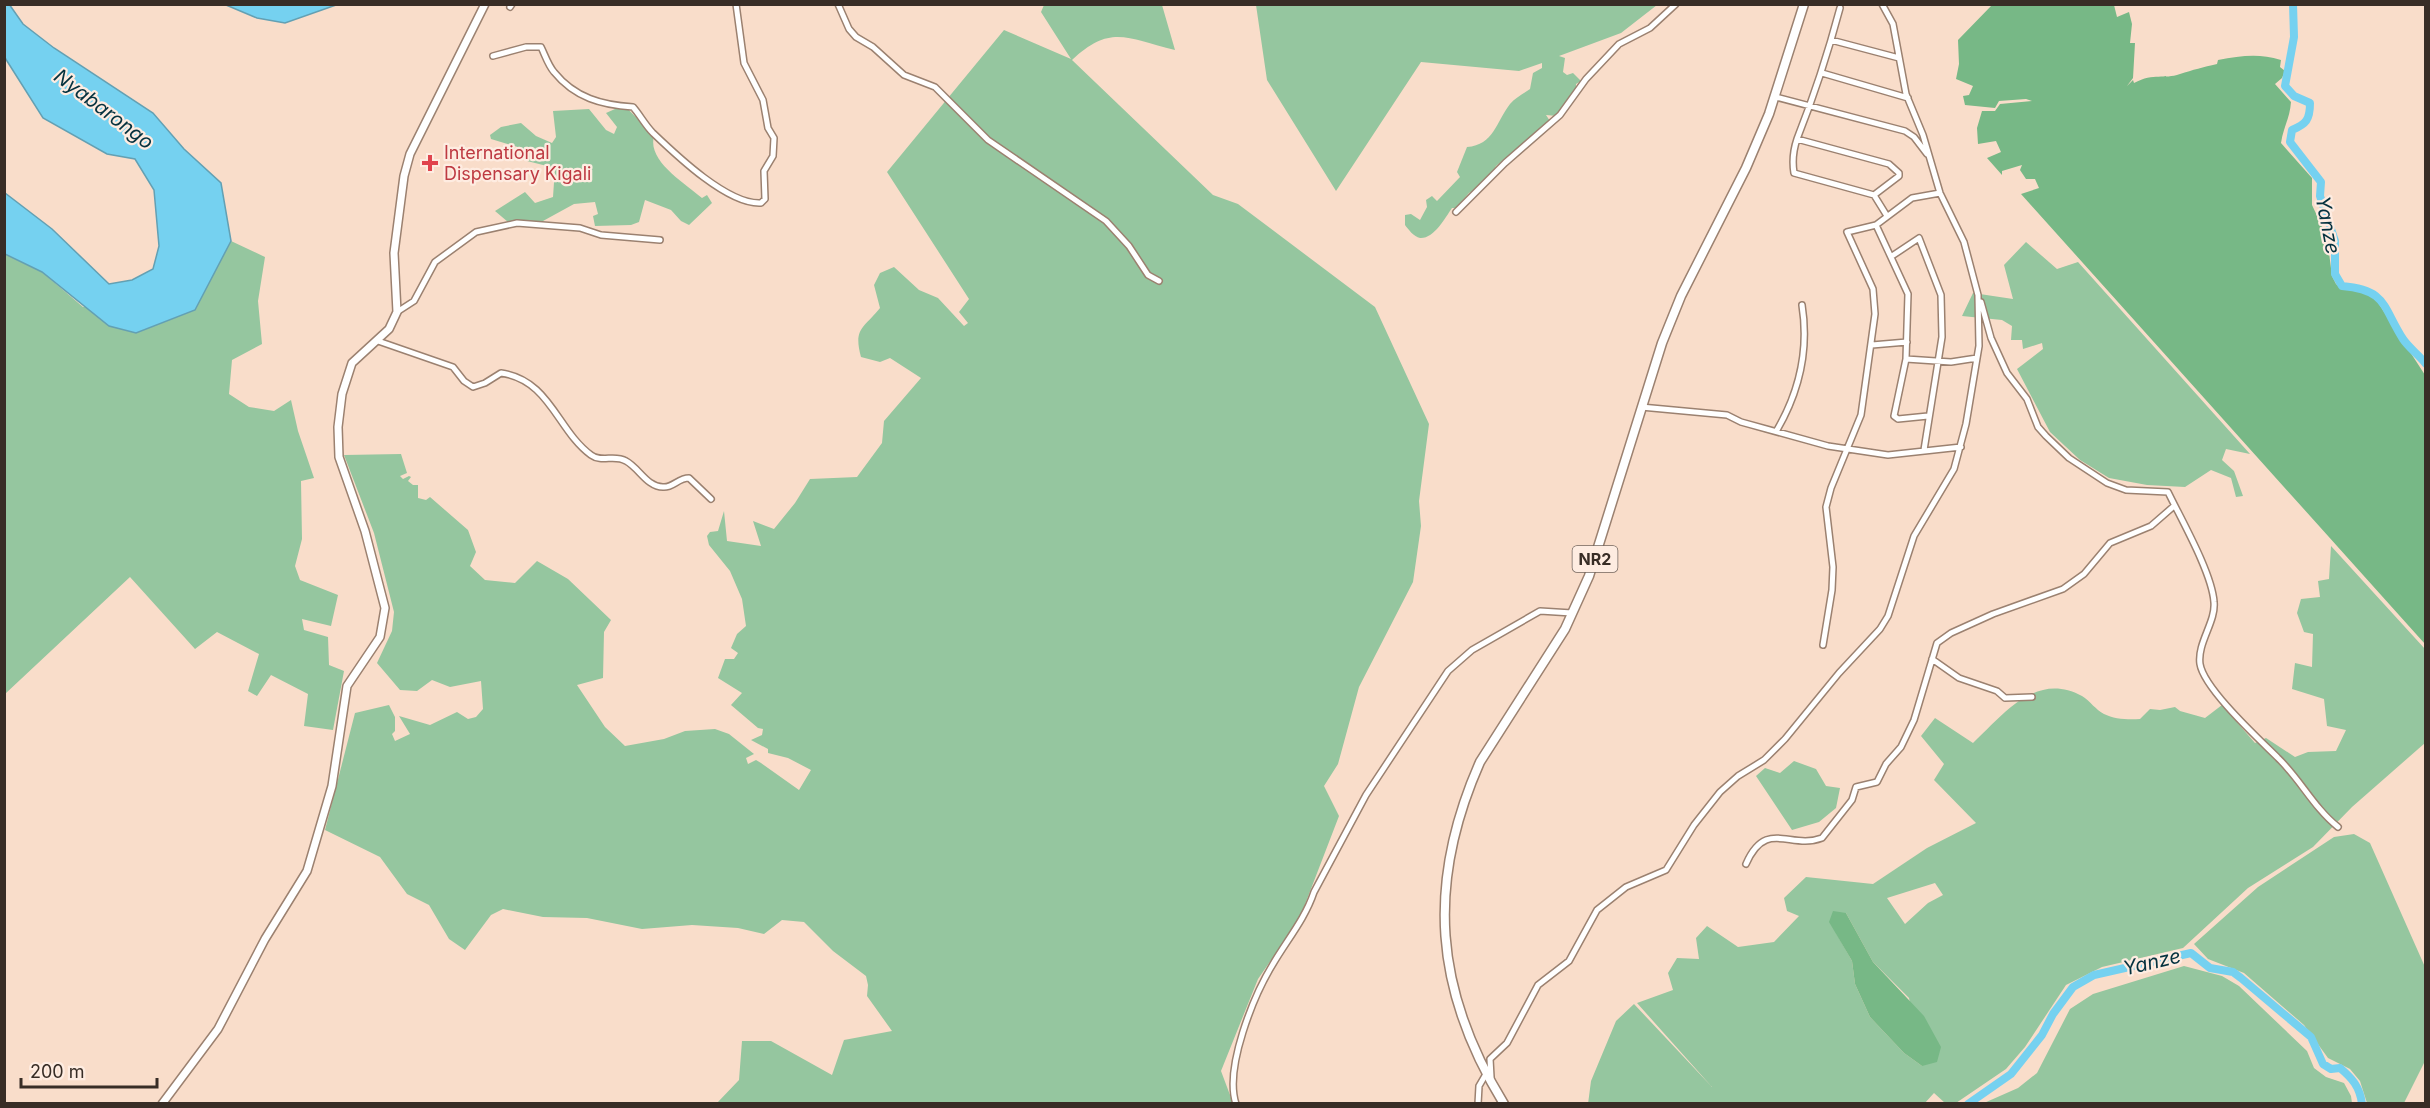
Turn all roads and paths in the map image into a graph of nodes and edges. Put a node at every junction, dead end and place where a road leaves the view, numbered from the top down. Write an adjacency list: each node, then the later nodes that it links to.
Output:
1 (485, 4): 27 (main road)
2 (736, 4): 9 (street)
3 (838, 4): 24 (street)
4 (1676, 4): 19 (street)
5 (1804, 4): 12 (highway, NR2)
6 (1882, 4): 10 (street)
7 (1840, 8): 8 (street)
8 (1832, 40): 10 (street); 11 (street)
9 (493, 56)
10 (1899, 58): 13 (street)
11 (1822, 73): 13 (street); 14 (street)
12 (1776, 97): 14 (street); 34 (highway, NR2)
13 (1908, 98): 16 (street)
14 (1810, 106): 15 (street); 16 (street)
15 (1797, 139): 18 (street); 18 (street)
16 (1931, 160): 17 (street)
17 (1940, 193): 20 (street); 25 (street)
18 (1874, 195): 20 (street)
19 (1456, 212)
20 (1887, 216): 21 (street)
21 (1876, 225): 23 (street); 30 (street)
22 (660, 240): 27 (street)
23 (1892, 256): 29 (street); 33 (street)
24 (1159, 281)
25 (1978, 295): 31 (street); 41 (street)
26 (1802, 305): 36 (street)
27 (397, 312): 28 (main road)
28 (378, 341): 40 (street); 50 (main road)
29 (1907, 342): 30 (street); 32 (street)
30 (1872, 345): 38 (street)
31 (1977, 358): 33 (street); 37 (street)
32 (1906, 359): 33 (street); 35 (street)
33 (1938, 362): 35 (street)
34 (1641, 407): 36 (street); 42 (highway, NR2)
35 (1928, 416): 39 (street)
36 (1777, 430): 38 (street)
37 (1961, 447): 39 (street); 49 (street)
38 (1846, 449): 39 (street); 43 (street)
39 (1924, 450)
40 (711, 499)
41 (2174, 506): 44 (street); 46 (street)
42 (1572, 613): 48 (highway, NR2); 51 (street)
43 (1823, 645)
44 (1932, 659): 45 (street); 47 (street)
45 (2032, 697)
46 (2338, 827)
47 (1746, 864)
48 (1486, 1074): 49 (highway, NR2); 52 (street)
49 (1491, 1083): 53 (highway, NR2)
50 (162, 1104)
51 (1236, 1104)
52 (1478, 1104)
53 (1504, 1104)

